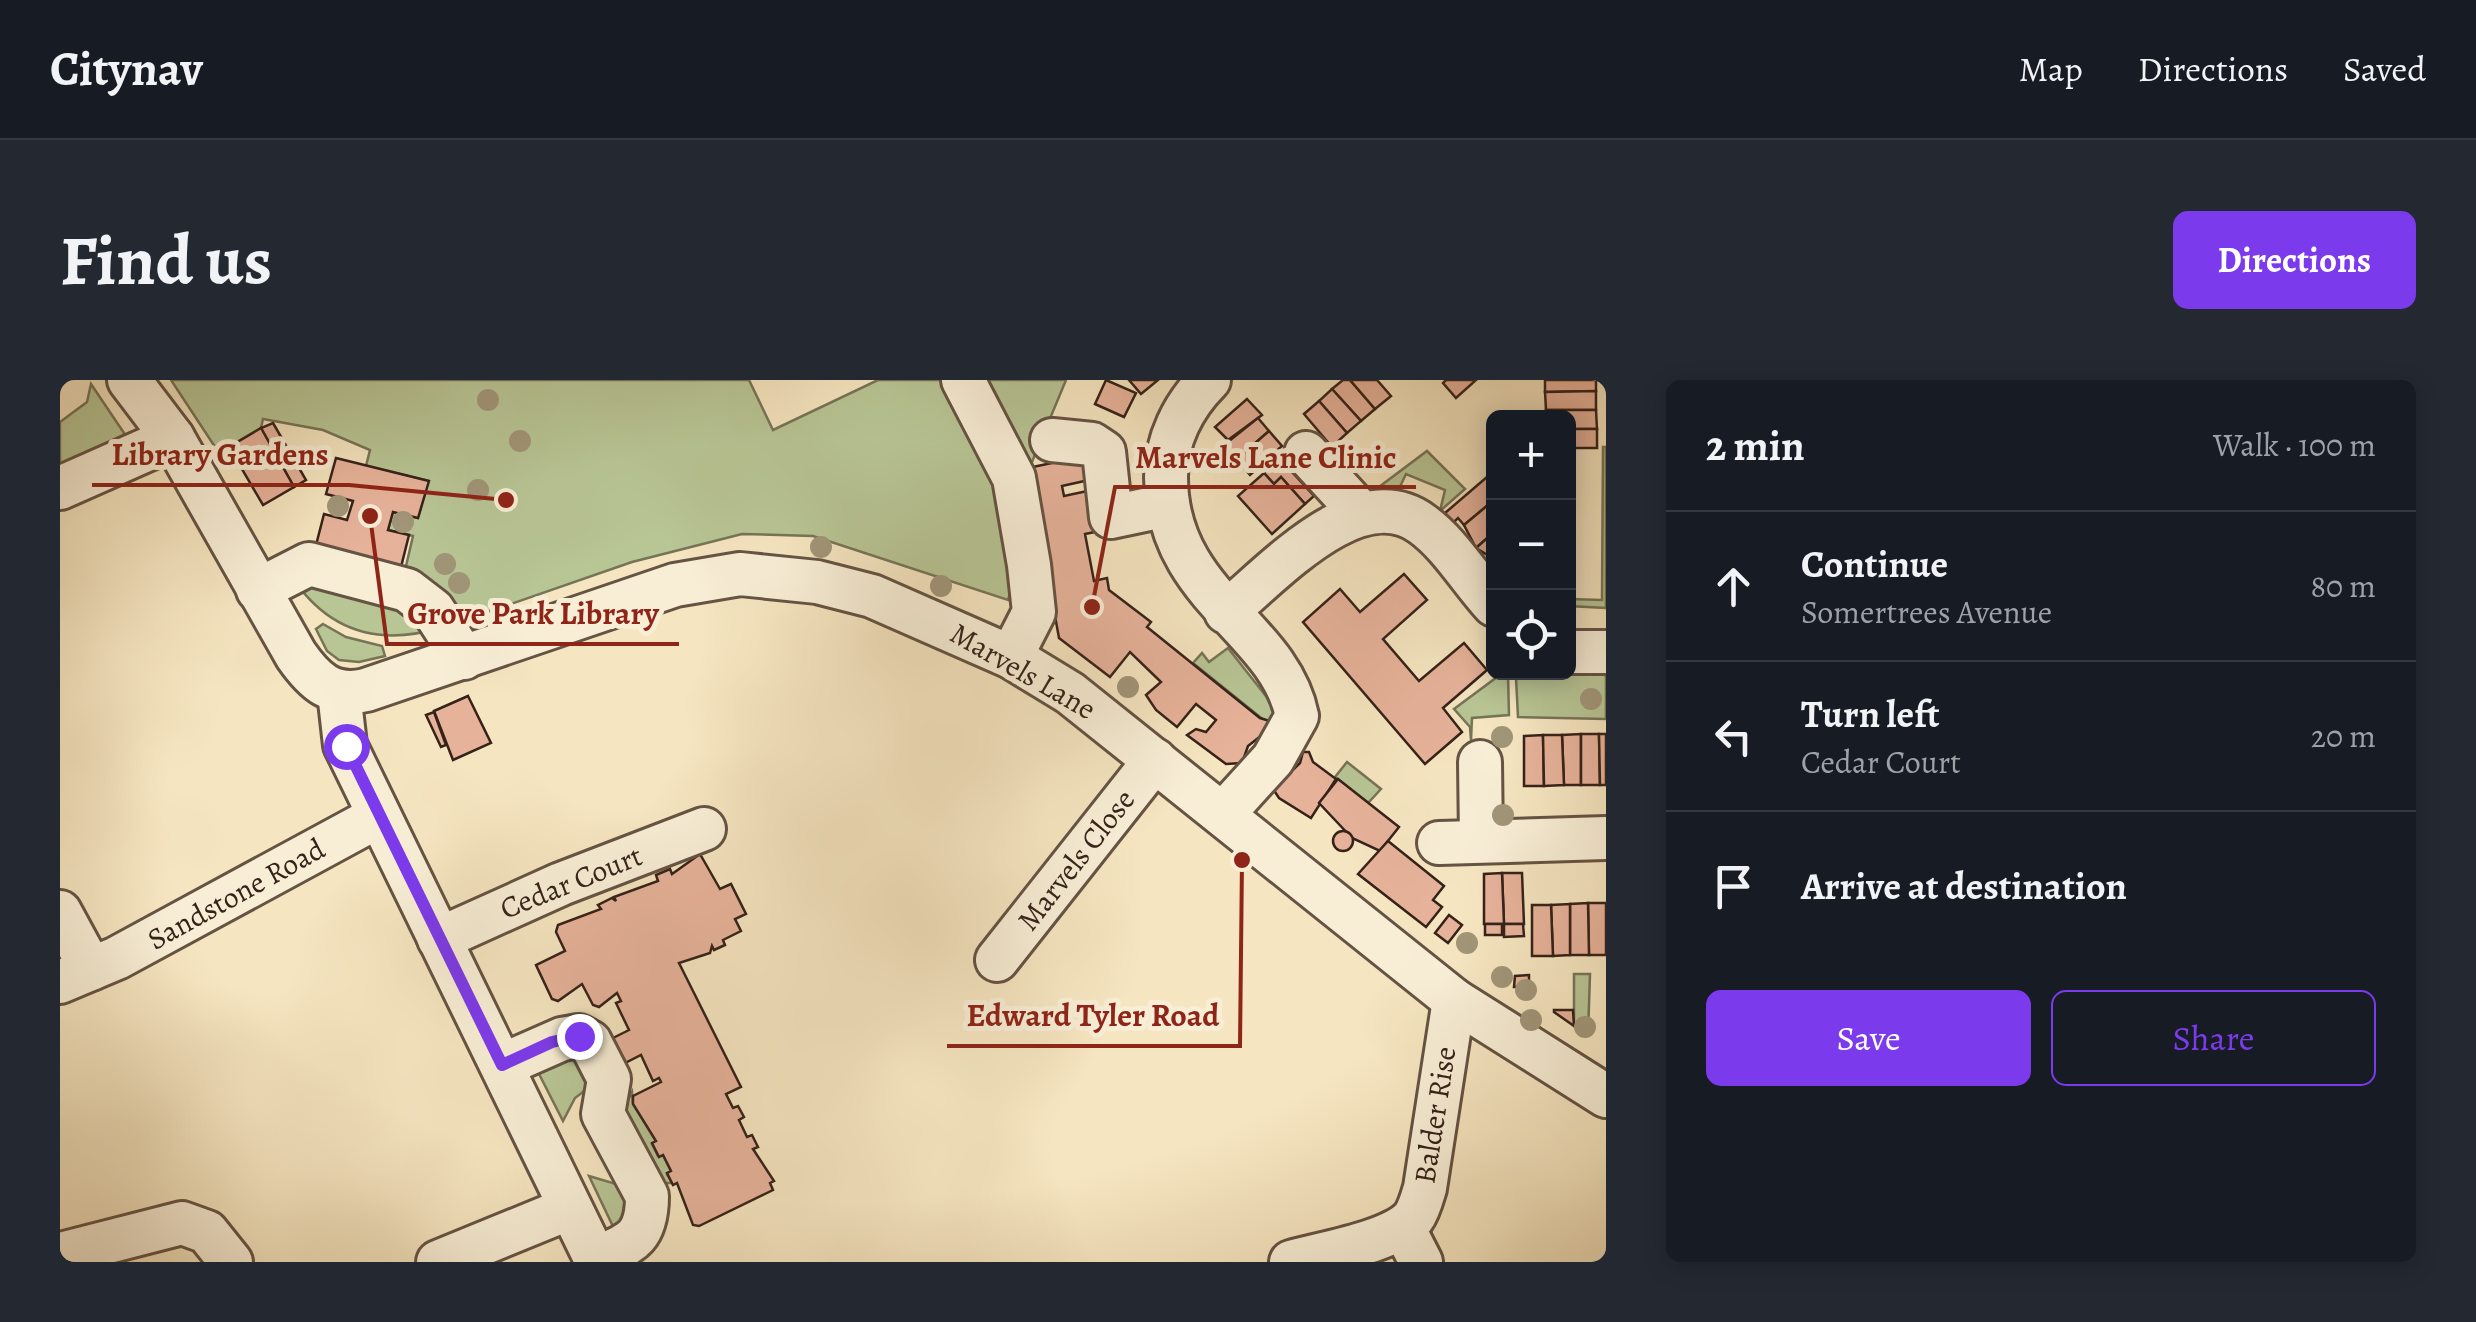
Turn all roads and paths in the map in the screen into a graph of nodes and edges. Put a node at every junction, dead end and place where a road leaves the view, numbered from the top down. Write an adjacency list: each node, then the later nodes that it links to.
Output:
1 (130, 380): 4 (street)
2 (963, 380): 15 (street)
3 (1209, 380): 8 (street)
4 (173, 438): 7 (street); 10 (street)
5 (1052, 440): 8 (street)
6 (1306, 453): 9 (street)
7 (60, 488)
8 (1168, 505): 12 (street)
9 (1361, 513): 11 (street); 12 (street)
10 (258, 590): 16 (street); 17 (street)
11 (1486, 595)
12 (1226, 612): 20 (street)
13 (1576, 652): 14 (street)
14 (1606, 652)
15 (1011, 657): 16 (street, Marvels Lane); 18 (street, Marvels Lane)
16 (464, 658): 17 (street, Marvels Lane)
17 (340, 692): 21 (street)
18 (1155, 760): 20 (street, Marvels Lane); 28 (street, Marvels Close)
19 (1480, 762): 24 (street)
20 (1223, 814): 30 (street, Marvels Lane)
21 (379, 816): 27 (street); 29 (street, Sandstone Road)
22 (704, 829): 27 (street, Cedar Court)
23 (1606, 838): 24 (street)
24 (1481, 839): 25 (street)
25 (1439, 842)
26 (60, 912): 29 (street, Sandstone Road)
27 (439, 939): 31 (street)
28 (998, 960)
29 (76, 976)
30 (1454, 1000): 32 (street, Marvels Lane); 34 (street, Balder Rise)
31 (502, 1065): 33 (street); 37 (street)
32 (1598, 1076)
33 (570, 1208): 37 (street); 38 (street)
34 (1412, 1245): 39 (street, Balder Rise)
35 (65, 1253): 36 (street)
36 (229, 1259)
37 (596, 1261)
38 (438, 1262)
39 (1291, 1262)

